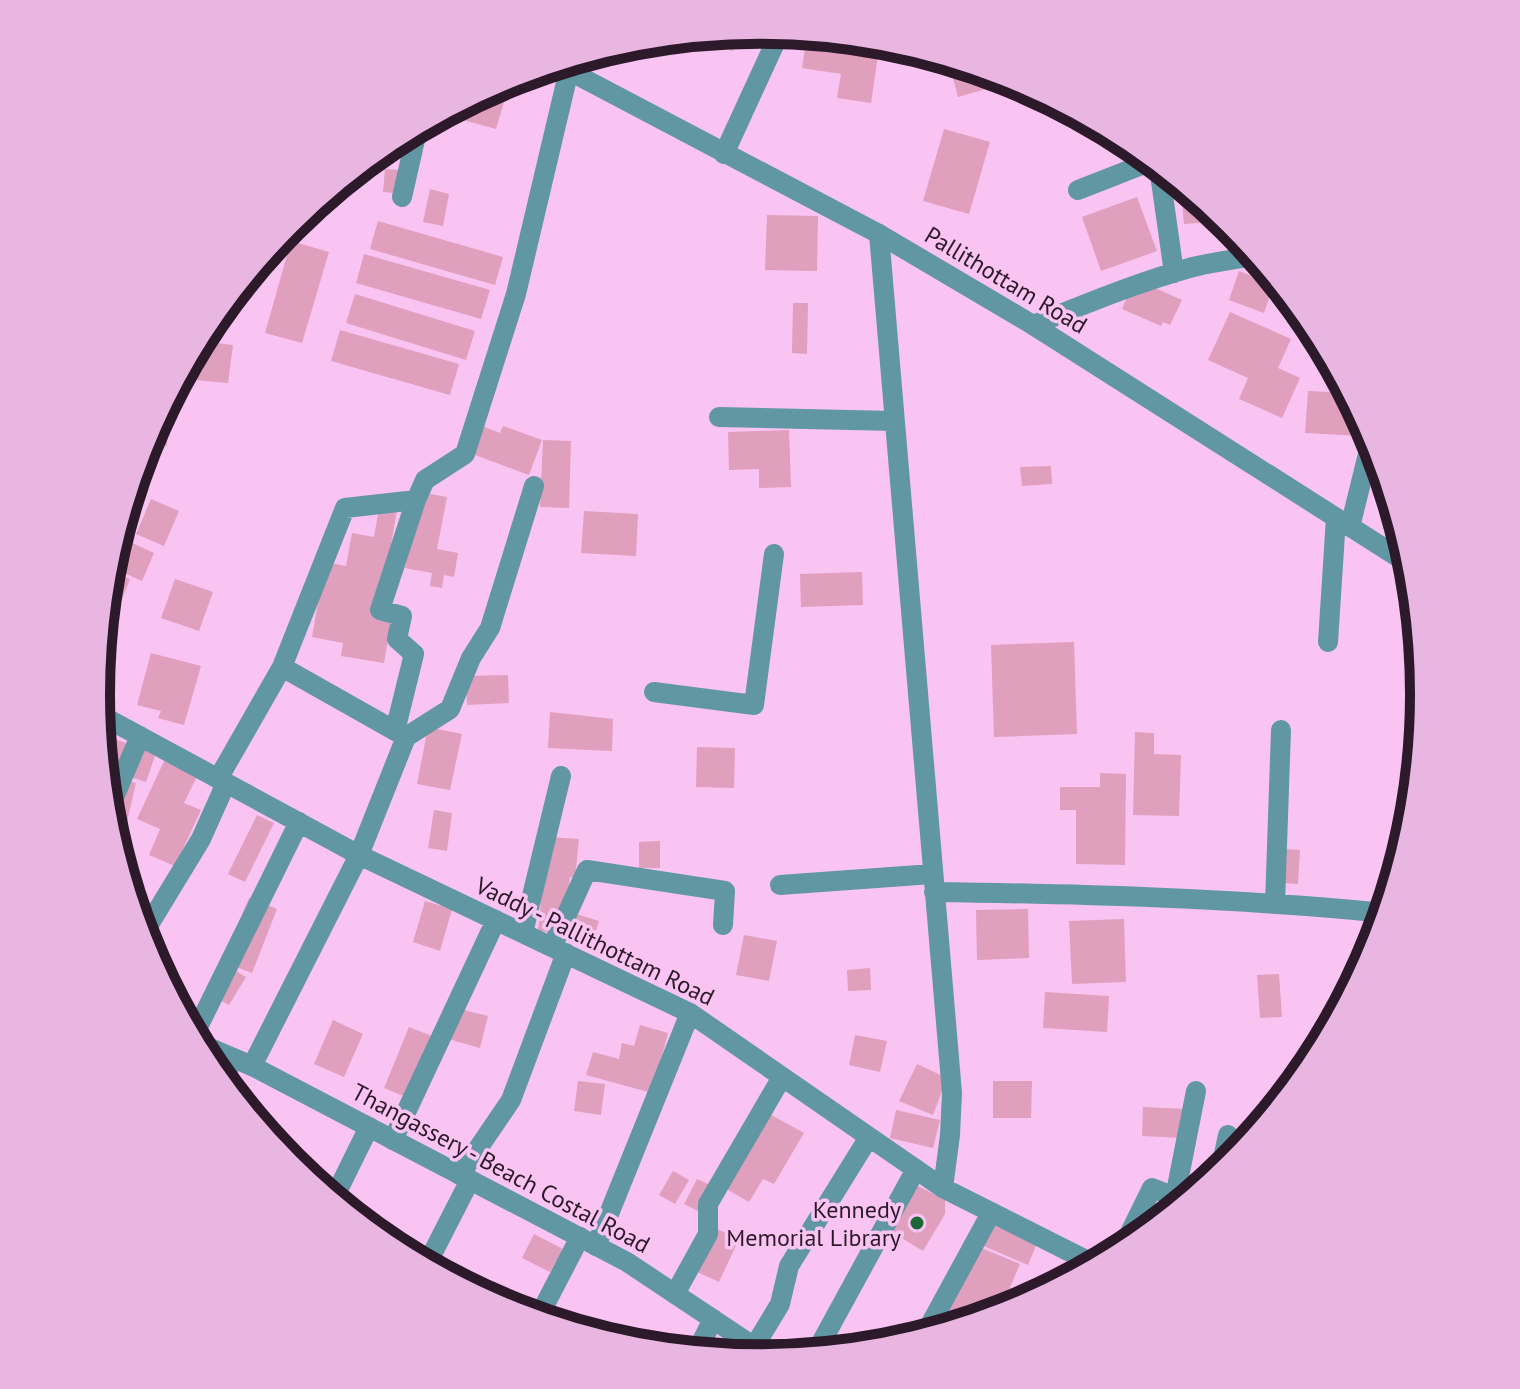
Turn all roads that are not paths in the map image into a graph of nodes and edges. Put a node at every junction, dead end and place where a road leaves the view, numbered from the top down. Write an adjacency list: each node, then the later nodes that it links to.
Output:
1 (774, 44): 5 (street)
2 (573, 72): 5 (street, Pallithottam Road)
3 (562, 75): 18 (street)
4 (414, 144): 9 (street)
5 (724, 154): 10 (street, Pallithottam Road)
6 (1139, 166): 8 (street)
7 (1161, 182): 12 (street)
8 (1078, 190)
9 (402, 197)
10 (879, 234): 13 (street, Pallithottam Road); 15 (street)
11 (1242, 258): 12 (street)
12 (1174, 273): 13 (street)
13 (1033, 325): 19 (street, Pallithottam Road)
14 (719, 417): 15 (street)
15 (894, 421): 34 (street)
16 (1365, 457): 19 (street)
17 (534, 486): 27 (street)
18 (416, 500): 23 (street); 27 (street)
19 (1343, 522): 21 (street, Pallithottam Road); 22 (street)
20 (774, 554): 24 (street)
21 (1395, 555)
22 (1328, 642)
23 (282, 667): 27 (street); 30 (street)
24 (654, 692)
25 (111, 720): 28 (street, Vaddy - Pallithottam Road)
26 (1281, 730): 36 (street)
27 (400, 734): 33 (street)
28 (140, 736): 30 (street, Vaddy - Pallithottam Road); 31 (street)
29 (561, 776): 41 (street)
30 (222, 781): 32 (street, Vaddy - Pallithottam Road); 39 (street)
31 (117, 791)
32 (299, 822): 33 (street, Vaddy - Pallithottam Road); 44 (street)
33 (359, 855): 38 (street, Vaddy - Pallithottam Road); 46 (street)
34 (933, 883): 35 (street); 36 (street); 57 (street)
35 (780, 885)
36 (1275, 904): 37 (street)
37 (1373, 912)
38 (496, 920): 41 (street, Vaddy - Pallithottam Road); 53 (street)
39 (151, 922)
40 (723, 925): 42 (street)
41 (523, 933): 42 (street, Vaddy - Pallithottam Road)
42 (559, 950): 43 (street, Vaddy - Pallithottam Road); 56 (street)
43 (690, 1013): 48 (street, Vaddy - Pallithottam Road); 63 (street)
44 (201, 1027)
45 (215, 1049): 46 (street, Thangassery - Beach Costal Road)
46 (243, 1062): 47 (street); 50 (street, Thangassery - Beach Costal Road)
47 (232, 1073)
48 (782, 1077): 52 (street, Vaddy - Pallithottam Road); 66 (street)
49 (1196, 1091): 59 (street)
50 (369, 1127): 53 (street, Thangassery - Beach Costal Road); 58 (street)
51 (1228, 1135): 54 (street)
52 (869, 1137): 55 (street, Vaddy - Pallithottam Road); 73 (street)
53 (393, 1140): 56 (street, Thangassery - Beach Costal Road)
54 (1225, 1148)
55 (916, 1169): 57 (street, Vaddy - Pallithottam Road); 71 (street)
56 (465, 1178): 63 (street, Thangassery - Beach Costal Road); 64 (street)
57 (943, 1188): 61 (street, Vaddy - Pallithottam Road)
58 (338, 1190)
59 (1175, 1195)
60 (1174, 1196): 62 (street)
61 (991, 1213): 65 (street, Vaddy - Pallithottam Road); 69 (street)
62 (1133, 1227)
63 (588, 1242): 66 (street, Thangassery - Beach Costal Road); 67 (street)
64 (431, 1255)
65 (1084, 1259)
66 (675, 1294): 68 (street, Thangassery - Beach Costal Road)
67 (545, 1308)
68 (713, 1319): 70 (street); 72 (street, Thangassery - Beach Costal Road)
69 (932, 1322)
70 (701, 1342)
71 (822, 1342)
72 (751, 1345)
73 (765, 1345)

